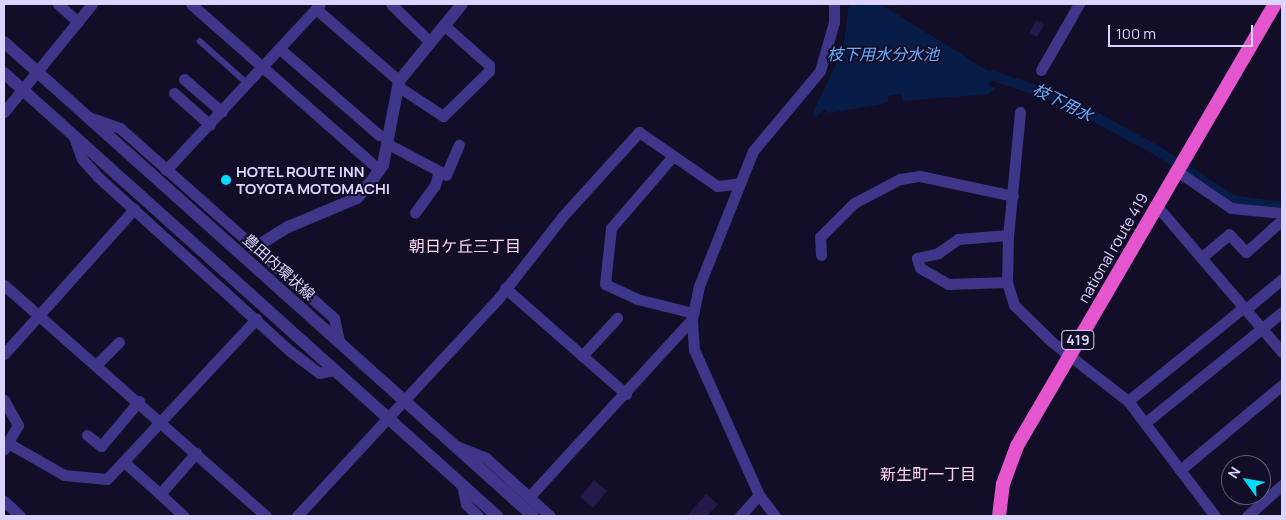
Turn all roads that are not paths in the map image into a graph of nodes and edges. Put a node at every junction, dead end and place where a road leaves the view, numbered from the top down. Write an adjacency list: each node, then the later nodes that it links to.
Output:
1 (58, 4): 10 (street)
2 (92, 4): 10 (street)
3 (191, 4): 16 (street)
4 (390, 4): 14 (street)
5 (462, 4): 11 (street)
6 (834, 4): 38 (street)
7 (1079, 4): 17 (street)
8 (1275, 4): 36 (highway, national route 419 / 419)
9 (318, 6): 15 (street); 22 (street)
10 (78, 22): 18 (street)
11 (445, 26): 14 (street); 22 (street)
12 (200, 41): 21 (lane)
13 (4, 42): 18 (street, 豊田内環状線)
14 (430, 42): 22 (street)
15 (280, 49): 16 (street); 31 (street)
16 (262, 69): 21 (street); 35 (street)
17 (1041, 70)
18 (37, 71): 23 (street); 28 (street, 豊田内環状線)
19 (4, 73): 23 (street)
20 (184, 79): 26 (street)
21 (249, 84): 26 (street)
22 (399, 84): 31 (street)
23 (22, 89): 25 (street); 30 (street)
24 (174, 93): 29 (street)
25 (4, 112)
26 (222, 112): 29 (street)
27 (1020, 112): 39 (street)
28 (88, 117): 34 (street); 44 (street, 豊田内環状線)
29 (210, 125): 34 (street)
30 (74, 137): 41 (street); 50 (street)
31 (388, 140): 35 (street); 37 (street)
32 (459, 145): 37 (street)
33 (672, 156): 38 (street); 57 (street); 62 (street)
34 (166, 170): 45 (street)
35 (379, 170): 48 (street)
36 (1177, 171): 40 (highway, national route 419 / 419); 43 (street)
37 (445, 175): 42 (street)
38 (740, 183): 62 (street)
39 (1013, 196): 47 (street); 51 (street)
40 (1156, 205): 52 (street); 71 (highway, national route 419 / 419)
41 (134, 209): 49 (street); 61 (street)
42 (415, 213)
43 (1282, 213)
44 (198, 216): 45 (street); 67 (street, 豊田内環状線)
45 (222, 220): 48 (street)
46 (1282, 220): 52 (street)
47 (1008, 235): 55 (street); 55 (street)
48 (254, 248): 67 (street)
49 (181, 252): 50 (street); 58 (street)
50 (206, 255): 53 (street)
51 (821, 256)
52 (1202, 257): 59 (street)
53 (221, 268): 58 (street); 73 (street)
54 (1282, 279): 59 (street)
55 (1007, 282): 71 (street)
56 (4, 285): 61 (street)
57 (505, 288): 70 (street); 77 (street)
58 (228, 294): 64 (street)
59 (1244, 308): 65 (street); 79 (street)
60 (1282, 312): 65 (street)
61 (41, 314): 69 (street); 72 (street)
62 (692, 316): 75 (street); 92 (street)
63 (617, 318): 70 (street)
64 (256, 319): 73 (street); 80 (street)
65 (1262, 329): 68 (street); 82 (street)
66 (119, 342): 72 (street)
67 (339, 342): 77 (street, 豊田内環状線)
68 (1282, 352)
69 (4, 354)
70 (582, 356): 75 (street)
71 (1068, 356): 79 (street); 105 (highway, national route 419 / 419)
72 (98, 364): 78 (street)
73 (335, 370): 81 (street)
74 (1282, 385): 88 (street)
75 (626, 394): 93 (street)
76 (4, 400): 85 (street)
77 (406, 400): 81 (street); 84 (street, 豊田内環状線)
78 (139, 401): 80 (street); 83 (street)
79 (1128, 401): 82 (street)
80 (161, 421): 86 (street); 87 (street)
81 (390, 421): 89 (street); 98 (street)
82 (1145, 423): 88 (street)
83 (87, 435)
84 (454, 445): 93 (street); 101 (street, 豊田内環状線)
85 (6, 446): 87 (street)
86 (196, 453): 91 (street); 97 (street)
87 (124, 462): 91 (street)
88 (1180, 470): 106 (street)
89 (462, 485): 99 (street); 100 (street)
90 (1282, 486): 107 (street)
91 (160, 494): 96 (street)
92 (759, 495): 103 (street); 104 (street)
93 (529, 497): 102 (street)
94 (4, 501): 95 (street)
95 (20, 516)
96 (184, 516)
97 (266, 516)
98 (297, 516)
99 (478, 516)
100 (496, 516)
101 (533, 516)
102 (550, 516)
103 (740, 516)
104 (775, 516)
105 (999, 516)
106 (1215, 516)
107 (1247, 516)

